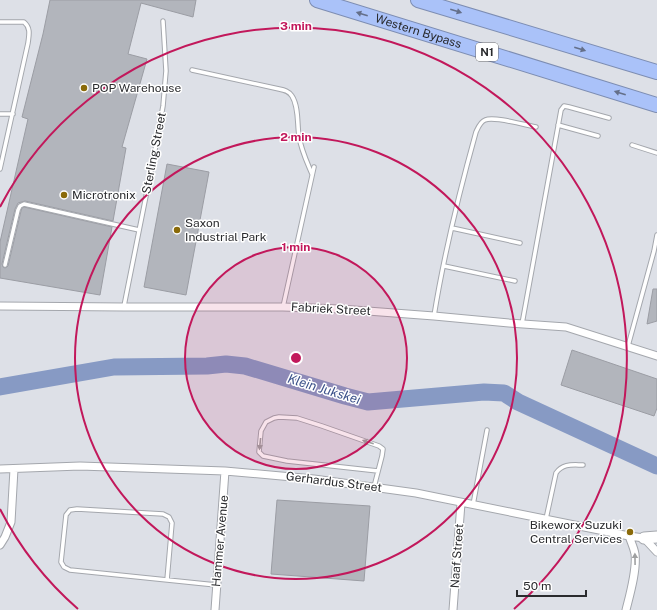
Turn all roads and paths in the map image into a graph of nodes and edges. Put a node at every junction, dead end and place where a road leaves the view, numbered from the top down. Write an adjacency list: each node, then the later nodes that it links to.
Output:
1 (317, 0): 7 (highway, Western Bypass / N1, one-way to 1)
2 (418, 0): 6 (highway, one-way to 6)
3 (163, 21): 20 (lane, Sterling Street)
4 (0, 22): 9 (lane)
5 (192, 70): 18 (lane)
6 (657, 72)
7 (657, 104)
8 (0, 114): 9 (lane)
9 (13, 114): 17 (lane)
10 (609, 118): 11 (lane)
11 (558, 125): 13 (lane); 30 (lane)
12 (536, 127): 19 (lane)
13 (598, 136)
14 (632, 145): 15 (lane)
15 (657, 153)
16 (314, 167): 18 (lane)
17 (0, 169)
18 (312, 174): 27 (lane)
19 (452, 228): 22 (lane); 24 (lane)
20 (139, 230): 23 (lane); 28 (lane, Sterling Street)
21 (657, 235): 31 (lane)
22 (520, 243)
23 (4, 265)
24 (444, 266): 25 (lane); 29 (lane)
25 (515, 281)
26 (0, 306): 28 (street, Fabriek Street)
27 (283, 307): 28 (street, Fabriek Street); 29 (street, Fabriek Street)
28 (124, 308)
29 (434, 316): 30 (street, Fabriek Street)
30 (522, 324): 31 (street, Fabriek Street)
31 (628, 346): 32 (street, Fabriek Street)
32 (657, 356)
33 (487, 430): 41 (lane)
34 (583, 465): 42 (lane)
35 (0, 469): 36 (street, Gerhardus Street)
36 (14, 469): 38 (street, Gerhardus Street); 46 (street)
37 (378, 471): 37 (lane, one-way to 37); 39 (lane)
38 (226, 472): 39 (street, Gerhardus Street); 49 (street, Hammer Avenue)
39 (374, 487): 40 (street, Gerhardus Street)
40 (461, 502): 41 (street, Gerhardus Street); 51 (street, Naaf Street)
41 (473, 505): 42 (street, Gerhardus Street)
42 (546, 519): 43 (street, Gerhardus Street)
43 (629, 536): 45 (street, Gerhardus Street); 52 (street, one-way to 43)
44 (657, 537): 45 (street)
45 (644, 538): 47 (street)
46 (0, 545)
47 (657, 552)
48 (167, 580): 48 (lane); 49 (lane)
49 (216, 585): 50 (street, Hammer Avenue)
50 (214, 610)
51 (453, 610)
52 (626, 610)

